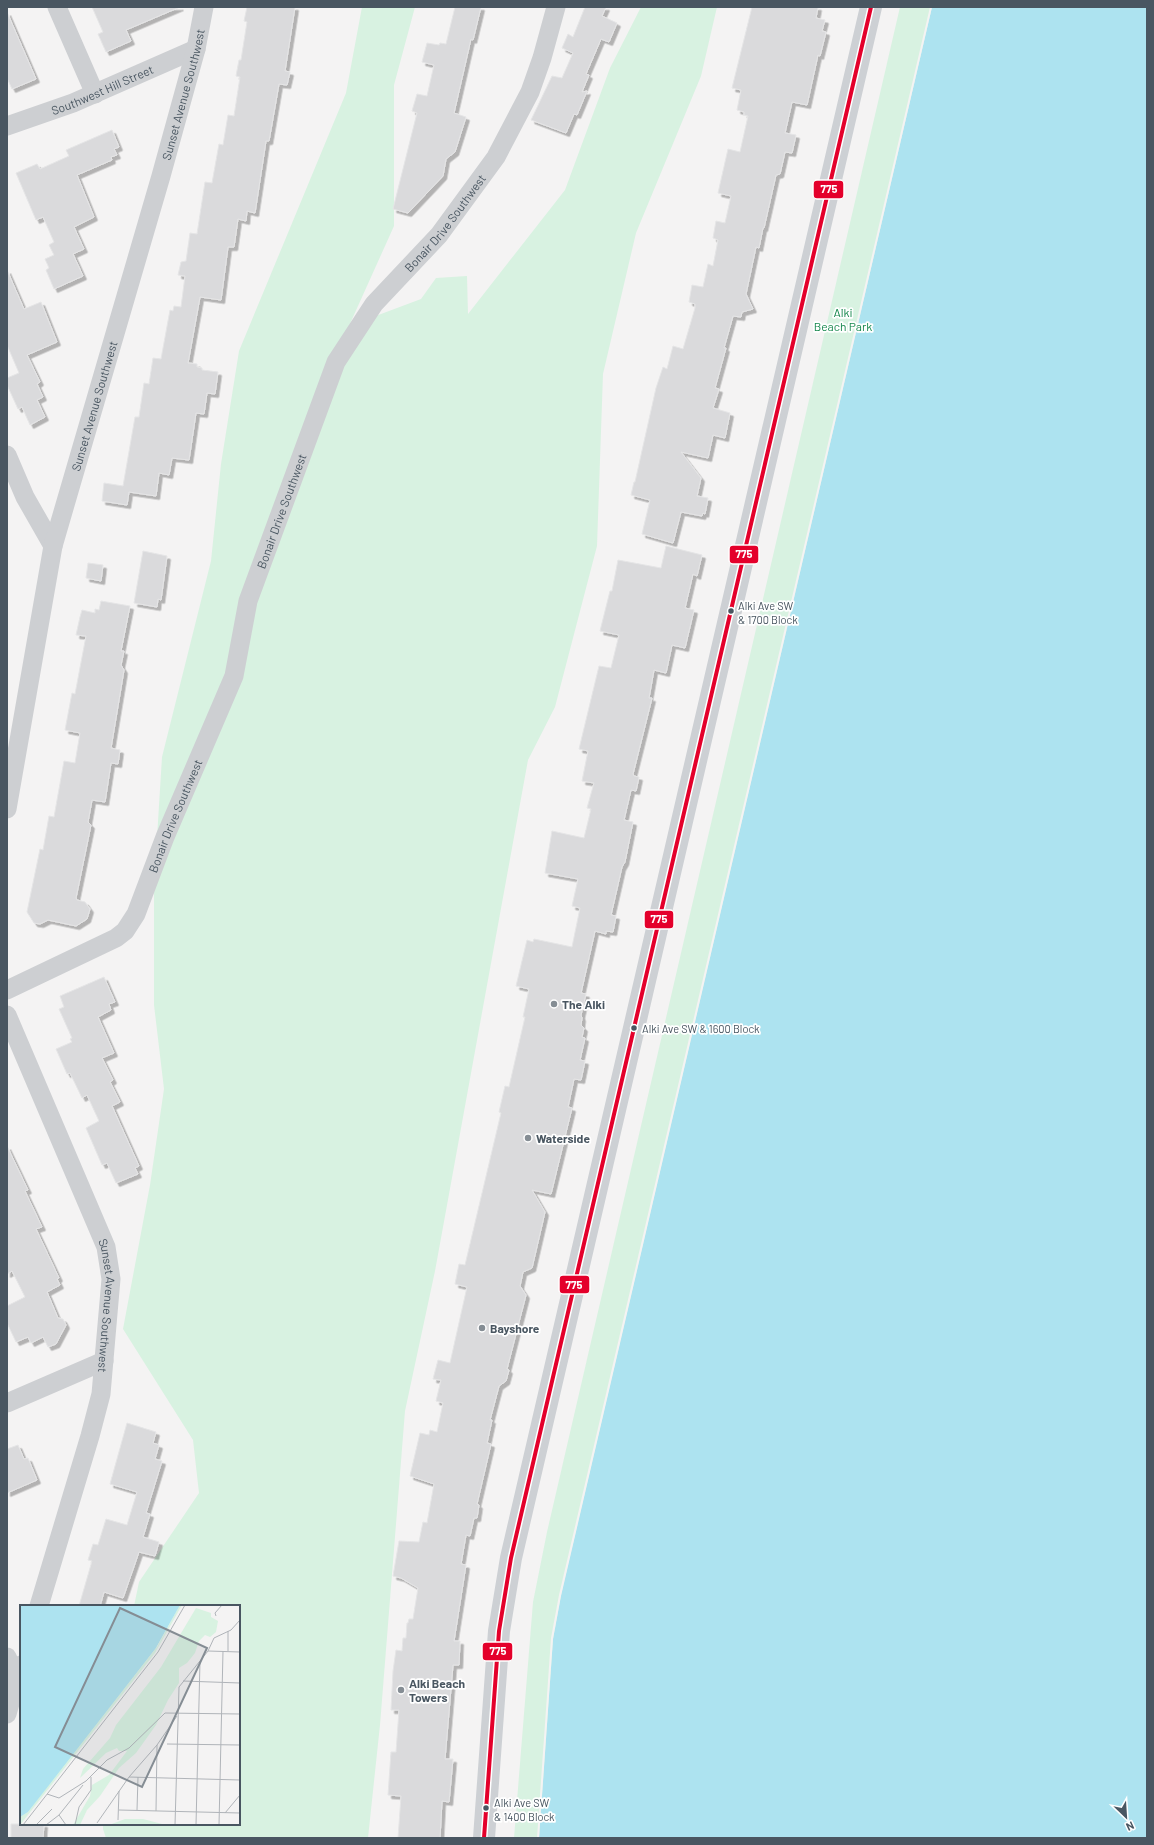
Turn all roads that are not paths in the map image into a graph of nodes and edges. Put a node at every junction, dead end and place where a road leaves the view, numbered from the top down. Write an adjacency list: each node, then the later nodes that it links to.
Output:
1 (57, 7): 6 (street)
2 (204, 7): 5 (street, Sunset Avenue Southwest)
3 (556, 7): 11 (street, Bonair Drive Southwest)
4 (871, 7): 19 (main road)
5 (196, 50): 6 (street, Southwest Hill Street); 9 (street, Sunset Avenue Southwest)
6 (95, 94): 7 (street, Southwest Hill Street)
7 (7, 126)
8 (7, 455): 9 (street)
9 (53, 546): 10 (street, Sunset Avenue Southwest)
10 (7, 809)
11 (7, 990)
12 (7, 1016): 13 (street, Sunset Avenue Southwest)
13 (104, 1361): 14 (street); 15 (street, Sunset Avenue Southwest)
14 (7, 1403)
15 (39, 1605)
16 (7, 1657): 17 (street)
17 (19, 1671): 18 (street)
18 (7, 1714)
19 (484, 1838)

